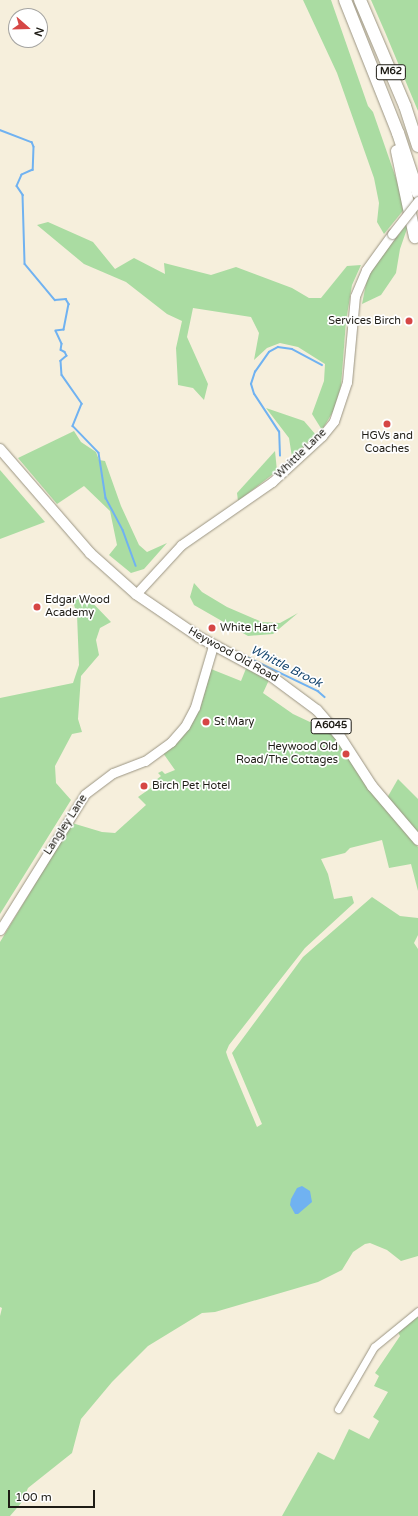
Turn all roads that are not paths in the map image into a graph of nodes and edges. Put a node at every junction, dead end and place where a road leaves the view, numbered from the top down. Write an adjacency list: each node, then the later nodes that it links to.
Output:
1 (345, 0): 5 (highway, M62)
2 (360, 0): 3 (highway, M62)
3 (405, 106): 4 (highway, M62); 6 (highway, M62)
4 (418, 131)
5 (398, 133): 7 (highway, M62); 9 (highway, M62)
6 (418, 146)
7 (418, 193)
8 (418, 201): 11 (street, Whittle Lane, bridge)
9 (415, 237)
10 (0, 449): 11 (main road, Heywood Old Road / A6045)
11 (136, 594): 12 (main road, Heywood Old Road / A6045)
12 (213, 646): 13 (main road, Heywood Old Road / A6045); 14 (street, Langley Lane)
13 (418, 840)
14 (0, 930)
15 (418, 1311): 16 (street)
16 (338, 1409)

